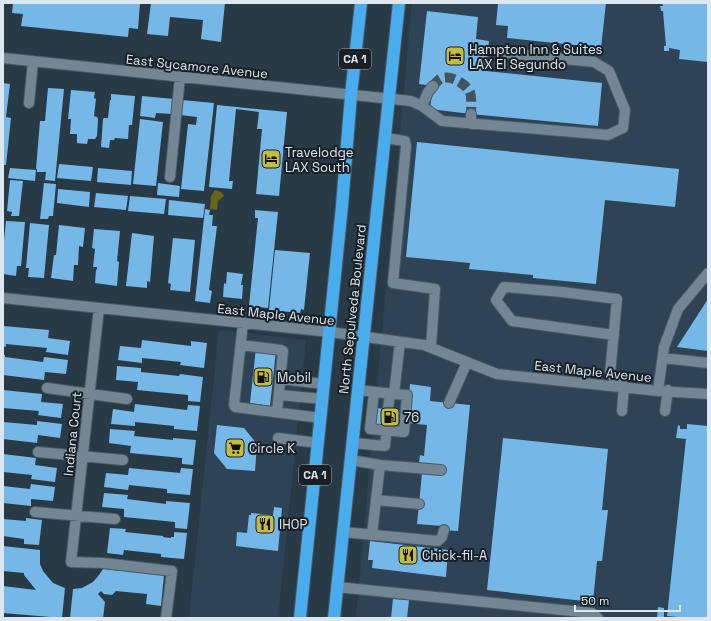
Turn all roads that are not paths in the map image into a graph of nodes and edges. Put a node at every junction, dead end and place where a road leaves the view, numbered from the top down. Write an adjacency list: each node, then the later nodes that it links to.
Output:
1 (361, 3): 8 (highway, North Sepulveda Boulevard / CA 1)
2 (399, 3): 9 (highway, North Sepulveda Boulevard / CA 1)
3 (507, 53): 13 (street)
4 (3, 58): 5 (street, East Sycamore Avenue)
5 (33, 61): 6 (street, East Sycamore Avenue); 10 (street)
6 (180, 77): 8 (street, East Sycamore Avenue); 15 (street)
7 (433, 86): 11 (street)
8 (351, 95): 9 (street, East Sycamore Avenue); 20 (highway, North Sepulveda Boulevard / CA 1)
9 (389, 99): 11 (street, East Sycamore Avenue); 14 (highway, North Sepulveda Boulevard / CA 1)
10 (28, 104)
11 (422, 106): 13 (street)
12 (471, 114): 13 (street)
13 (471, 124)
14 (385, 138): 22 (highway, North Sepulveda Boulevard / CA 1); 25 (street)
15 (170, 177)
16 (708, 272): 26 (street)
17 (3, 298): 18 (street, East Maple Avenue)
18 (99, 308): 19 (street, East Maple Avenue); 36 (street, Indiana Court)
19 (243, 323): 20 (street, East Maple Avenue); 24 (street)
20 (330, 332): 22 (street, East Maple Avenue); 30 (highway, North Sepulveda Boulevard / CA 1)
21 (614, 335): 21 (street); 31 (street)
22 (364, 337): 23 (street, East Maple Avenue); 33 (highway, North Sepulveda Boulevard / CA 1)
23 (400, 342): 25 (street, East Maple Avenue); 37 (street)
24 (241, 344): 29 (street); 46 (street)
25 (431, 347): 27 (street, East Maple Avenue)
26 (663, 358): 28 (street); 34 (street)
27 (467, 362): 31 (street, East Maple Avenue); 42 (street)
28 (708, 363)
29 (280, 379): 30 (street); 39 (street)
30 (324, 384): 41 (highway, North Sepulveda Boulevard / CA 1)
31 (624, 386): 34 (street, East Maple Avenue); 44 (street)
32 (47, 388): 36 (street)
33 (358, 390): 35 (street); 51 (highway, North Sepulveda Boulevard / CA 1)
34 (663, 390): 38 (street, East Maple Avenue); 45 (street)
35 (374, 392): 37 (street); 48 (street)
36 (90, 394): 40 (street); 53 (street, Indiana Court)
37 (392, 394): 43 (street); 48 (street)
38 (708, 394)
39 (279, 395): 41 (street); 46 (street)
40 (127, 399)
41 (323, 400): 47 (highway, North Sepulveda Boulevard / CA 1)
42 (449, 403)
43 (388, 409)
44 (622, 411)
45 (665, 411)
46 (277, 412): 47 (street)
47 (321, 418): 50 (highway, North Sepulveda Boulevard / CA 1)
48 (387, 428): 51 (street)
49 (278, 438): 50 (street)
50 (318, 442): 68 (highway, North Sepulveda Boulevard / CA 1)
51 (352, 443): 55 (highway, North Sepulveda Boulevard / CA 1)
52 (38, 452): 53 (street)
53 (83, 456): 54 (street); 61 (street, Indiana Court)
54 (123, 460)
55 (351, 460): 56 (street); 64 (highway, North Sepulveda Boulevard / CA 1)
56 (380, 465): 57 (street); 58 (street)
57 (441, 470)
58 (376, 500): 59 (street); 65 (street)
59 (419, 504)
60 (35, 512): 61 (street)
61 (76, 516): 62 (street); 67 (street, Indiana Court)
62 (115, 519)
63 (444, 530): 65 (street)
64 (343, 532): 65 (street); 66 (highway, North Sepulveda Boulevard / CA 1)
65 (372, 535)
66 (337, 587): 69 (highway, North Sepulveda Boulevard / CA 1); 70 (street)
67 (166, 618)
68 (300, 618)
69 (334, 618)
70 (598, 618)

